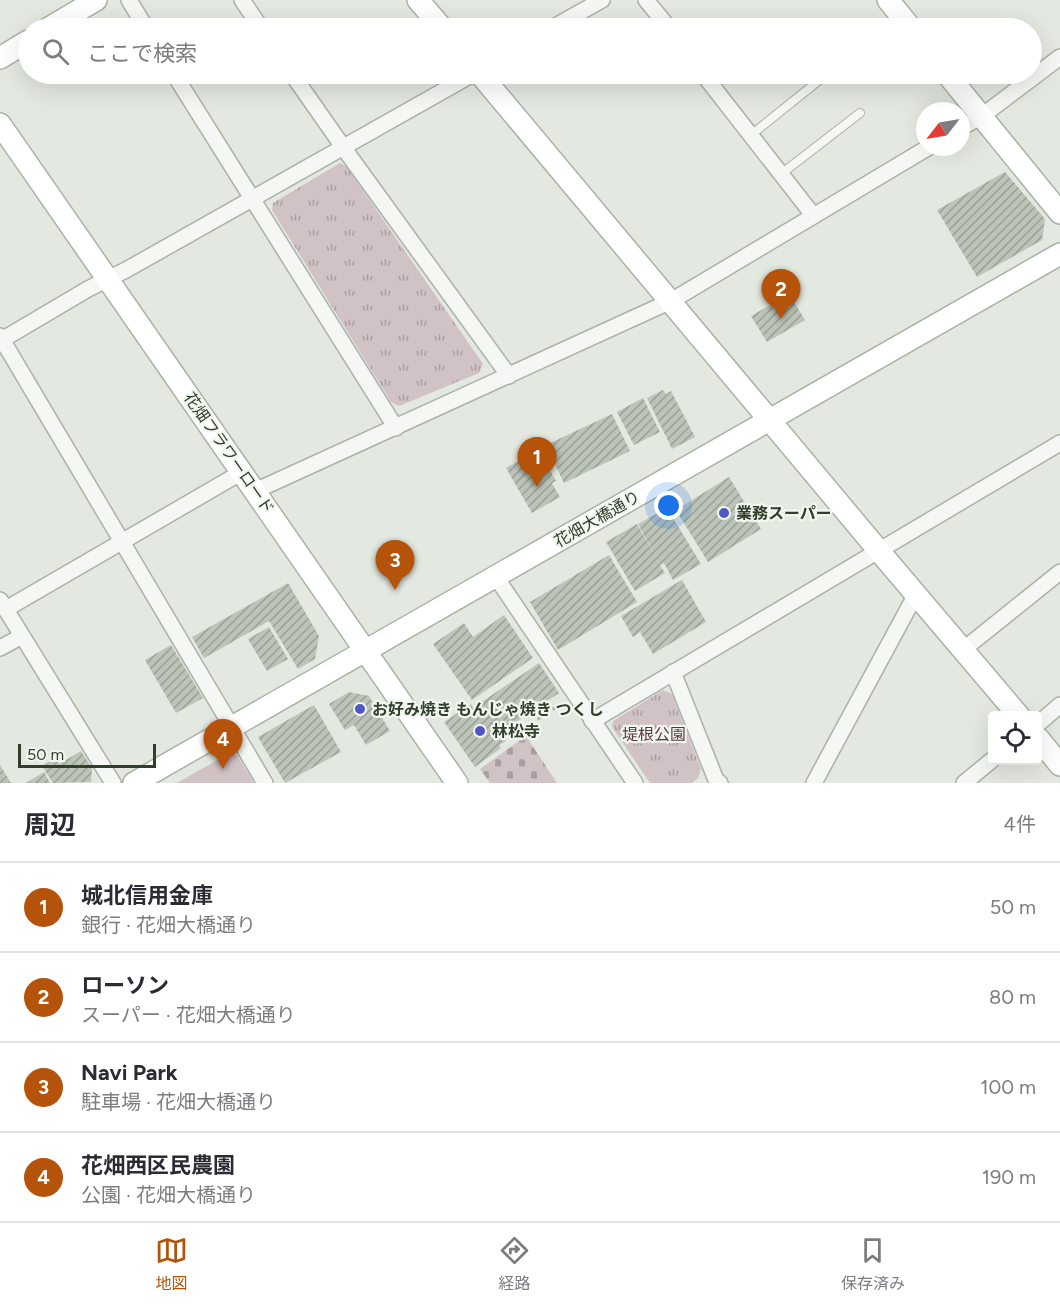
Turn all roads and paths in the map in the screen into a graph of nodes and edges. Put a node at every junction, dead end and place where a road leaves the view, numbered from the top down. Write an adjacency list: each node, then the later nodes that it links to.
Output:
1 (96, 0): 8 (street)
2 (129, 0): 9 (street)
3 (242, 0): 10 (street)
4 (418, 0): 11 (street)
5 (602, 0): 12 (street)
6 (646, 0): 13 (street)
7 (888, 0): 14 (street)
8 (66, 18)
9 (140, 18)
10 (254, 18)
11 (433, 18)
12 (570, 18)
13 (661, 18)
14 (903, 18)
15 (18, 47): 17 (street)
16 (1060, 57): 18 (street)
17 (0, 58)
18 (1042, 71)
19 (180, 84): 35 (street)
20 (299, 84): 32 (street)
21 (455, 84): 32 (street)
22 (488, 84): 40 (street)
23 (711, 84): 31 (street)
24 (815, 84): 31 (lane)
25 (955, 84): 28 (street)
26 (1024, 84): 28 (street)
27 (860, 113): 34 (lane)
28 (982, 116): 29 (street); 36 (street)
29 (970, 123)
30 (0, 124): 39 (street, 花畑フラワーロード)
31 (751, 135): 34 (street)
32 (342, 147): 35 (street); 42 (street)
33 (916, 155): 37 (street)
34 (781, 174): 37 (street)
35 (251, 199): 39 (street); 44 (street)
36 (1060, 213)
37 (813, 215): 40 (street)
38 (1060, 254): 43 (street, 花畑大橋通り)
39 (108, 279): 41 (street); 46 (street, 花畑フラワーロード)
40 (671, 301): 42 (street); 43 (street)
41 (1, 339): 48 (street)
42 (508, 376): 44 (street)
43 (770, 419): 49 (street); 51 (street, 花畑大橋通り)
44 (396, 428): 47 (street)
45 (1060, 443): 49 (street)
46 (242, 472): 47 (street, 花畑フラワーロード); 48 (street)
47 (255, 491): 57 (street, 花畑フラワーロード)
48 (121, 541): 53 (street); 64 (street)
49 (879, 551): 52 (street); 58 (street)
50 (1060, 572): 56 (street)
51 (496, 577): 57 (street, 花畑大橋通り); 59 (street)
52 (916, 594): 56 (street); 75 (street)
53 (3, 604): 54 (street)
54 (22, 636): 55 (street); 70 (street)
55 (0, 648)
56 (963, 649): 61 (street)
57 (365, 651): 64 (street, 花畑大橋通り); 73 (street, 花畑フラワーロード)
58 (673, 672): 62 (street); 69 (street)
59 (575, 694): 62 (street); 65 (path)
60 (1060, 705): 63 (street)
61 (1015, 711)
62 (592, 721): 74 (street)
63 (1042, 721)
64 (232, 727): 71 (street, 花畑大橋通り); 72 (street)
65 (515, 734)
66 (1042, 743): 68 (street)
67 (988, 764): 76 (street)
68 (1060, 765)
69 (716, 782)
70 (113, 783)
71 (134, 783)
72 (265, 783)
73 (457, 783)
74 (634, 783)
75 (814, 783)
76 (964, 783)

